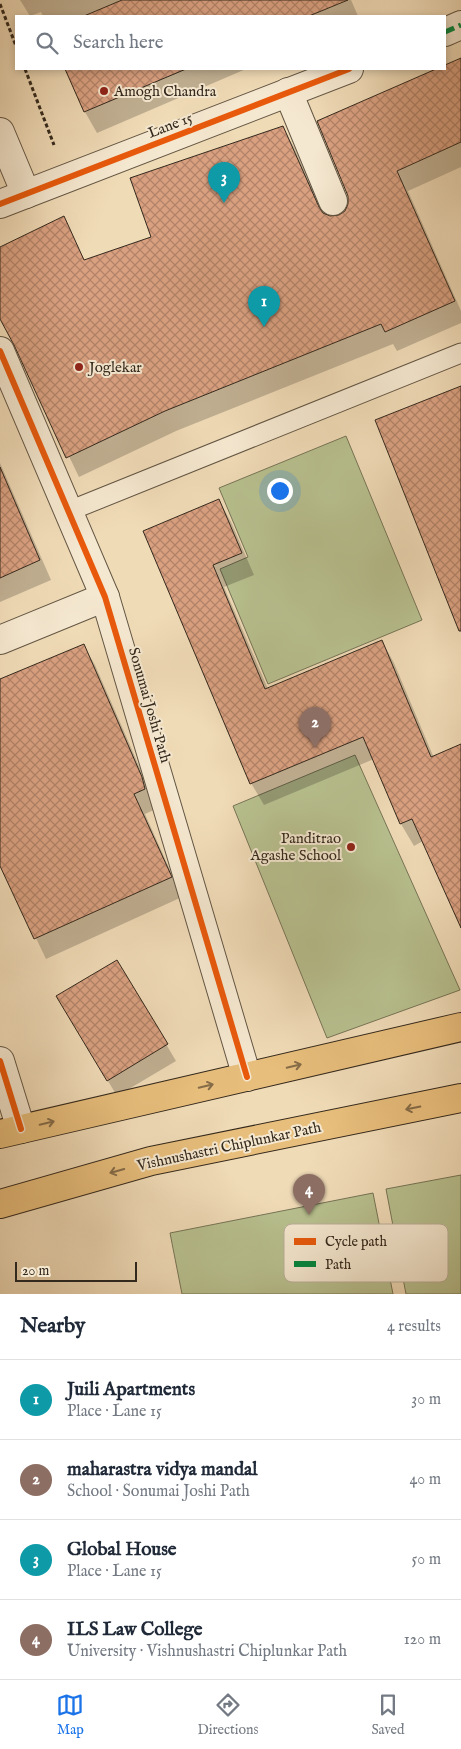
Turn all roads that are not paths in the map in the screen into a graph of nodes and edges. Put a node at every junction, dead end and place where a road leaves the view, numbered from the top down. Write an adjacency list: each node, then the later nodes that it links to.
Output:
1 (461, 26): 2 (street)
2 (446, 32)
3 (346, 70): 4 (street, Lane 15)
4 (288, 92): 6 (street, Lane 15); 7 (street)
5 (0, 132): 6 (street)
6 (26, 194): 8 (street, Lane 15)
7 (333, 201)
8 (0, 204)
9 (0, 351): 11 (street, Sonumai Joshi Path)
10 (461, 353): 11 (lane)
11 (69, 512): 12 (street, Sonumai Joshi Path)
12 (105, 597): 13 (street); 16 (street, Sonumai Joshi Path)
13 (0, 640)
14 (461, 1027): 16 (main road, one-way to 14)
15 (0, 1062): 18 (street)
16 (247, 1077): 18 (main road, one-way to 16)
17 (461, 1098): 19 (main road, Vishnushastri Chiplunkar Path, one-way to 19)
18 (11, 1131)
19 (0, 1204)

